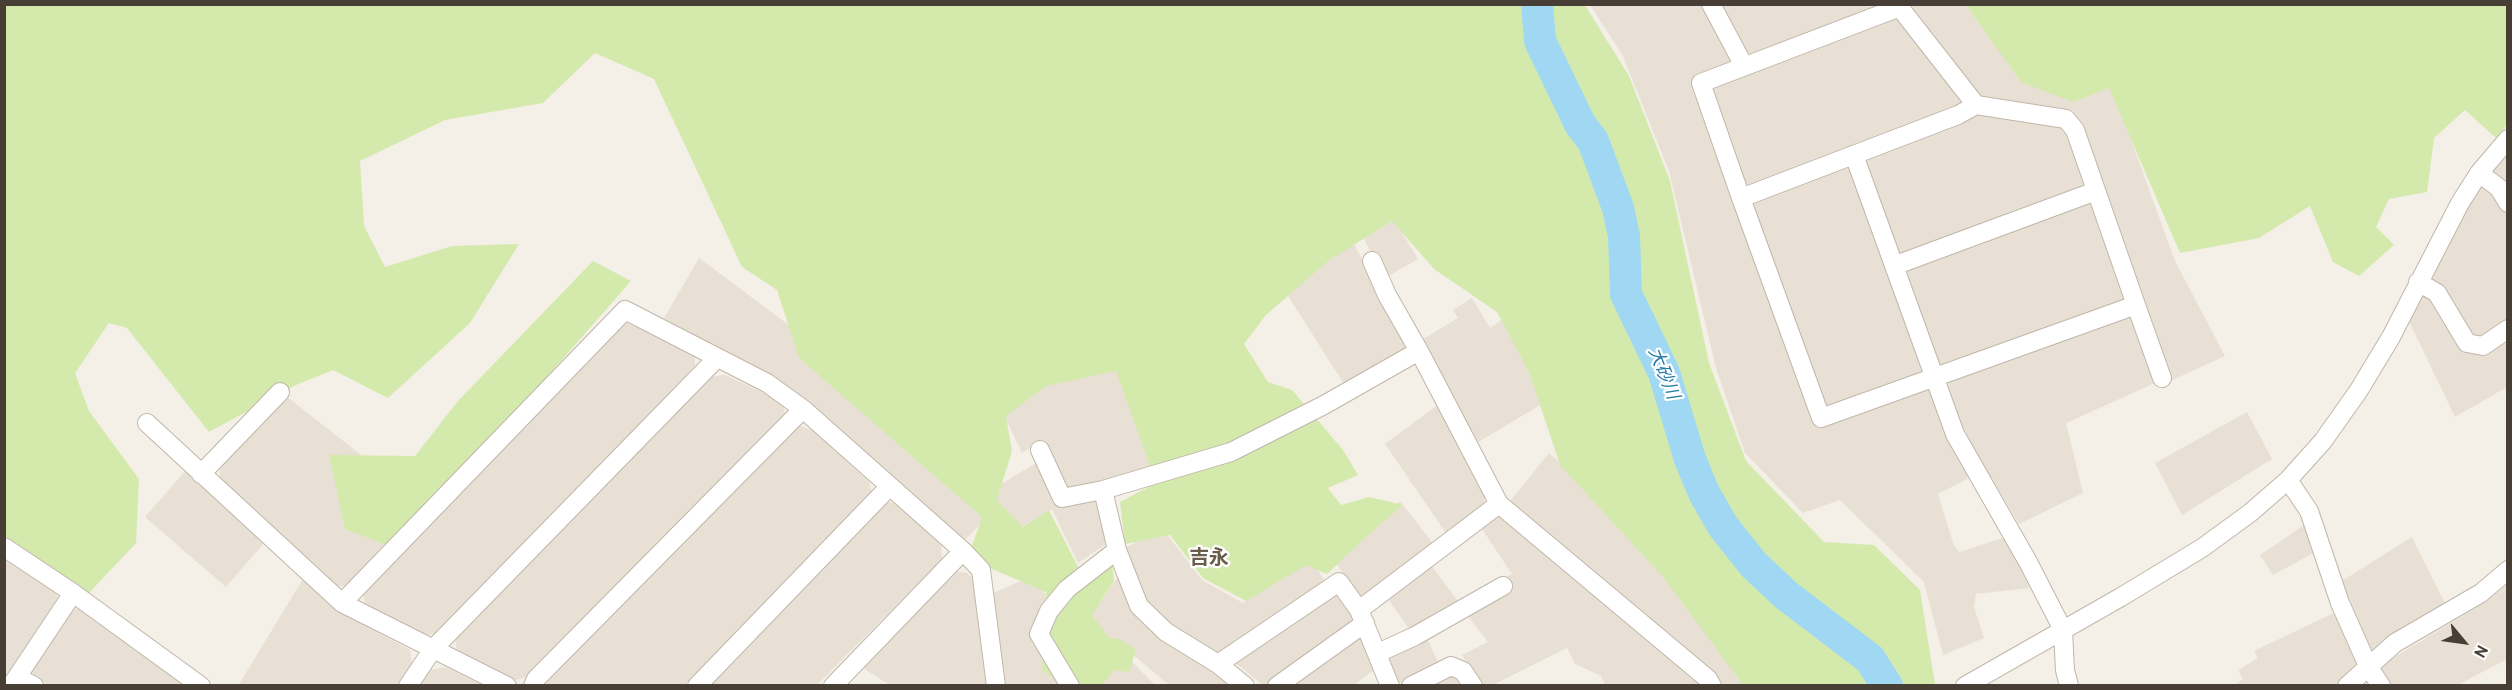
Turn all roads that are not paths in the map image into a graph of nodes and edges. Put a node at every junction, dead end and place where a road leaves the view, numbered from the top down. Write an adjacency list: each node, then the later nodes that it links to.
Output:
1 (1711, 4): 3 (street)
2 (1898, 6): 3 (street); 4 (street)
3 (1744, 66): 9 (street)
4 (1976, 105): 6 (street); 8 (street)
5 (2508, 139): 7 (street)
6 (1854, 154): 9 (street); 12 (street)
7 (2479, 173): 10 (street); 13 (street)
8 (2096, 191): 12 (street); 14 (street)
9 (1741, 198): 18 (street)
10 (2508, 203)
11 (1371, 261): 16 (street)
12 (1896, 265): 18 (street)
13 (2418, 282): 15 (street); 25 (street)
14 (2136, 305): 18 (street); 19 (street)
15 (2508, 329)
16 (1419, 351): 27 (street); 28 (street)
17 (717, 358): 21 (street); 35 (street); 38 (street)
18 (1934, 378): 37 (street)
19 (2162, 378)
20 (280, 392): 24 (street)
21 (803, 410): 26 (street); 47 (street)
22 (147, 423): 24 (street)
23 (1040, 450): 27 (street)
24 (201, 474): 35 (street)
25 (2288, 480): 37 (street); 41 (street)
26 (890, 486): 31 (street); 48 (street)
27 (1103, 490): 30 (street)
28 (1499, 504): 36 (street); 57 (street)
29 (4, 547): 34 (street)
30 (1117, 550): 40 (street); 51 (street)
31 (963, 551): 49 (street); 50 (street)
32 (2508, 570): 41 (street)
33 (1503, 586): 39 (street)
34 (73, 593): 42 (street); 43 (street)
35 (342, 603): 38 (street)
36 (1362, 617): 39 (street); 40 (street); 53 (street)
37 (2063, 630): 58 (street); 59 (street)
38 (433, 649): 45 (street); 46 (street)
39 (1378, 653): 54 (street)
40 (1218, 664): 52 (street)
41 (2368, 666): 60 (street); 61 (street)
42 (14, 681): 44 (street)
43 (198, 684)
44 (34, 686)
45 (408, 686)
46 (507, 686)
47 (533, 686)
48 (697, 686)
49 (833, 686)
50 (996, 686)
51 (1070, 686)
52 (1245, 686)
53 (1277, 686)
54 (1390, 686)
55 (1411, 686): 56 (street)
56 (1473, 686)
57 (1712, 686)
58 (1965, 686)
59 (2069, 686)
60 (2347, 686)
61 (2381, 686)

